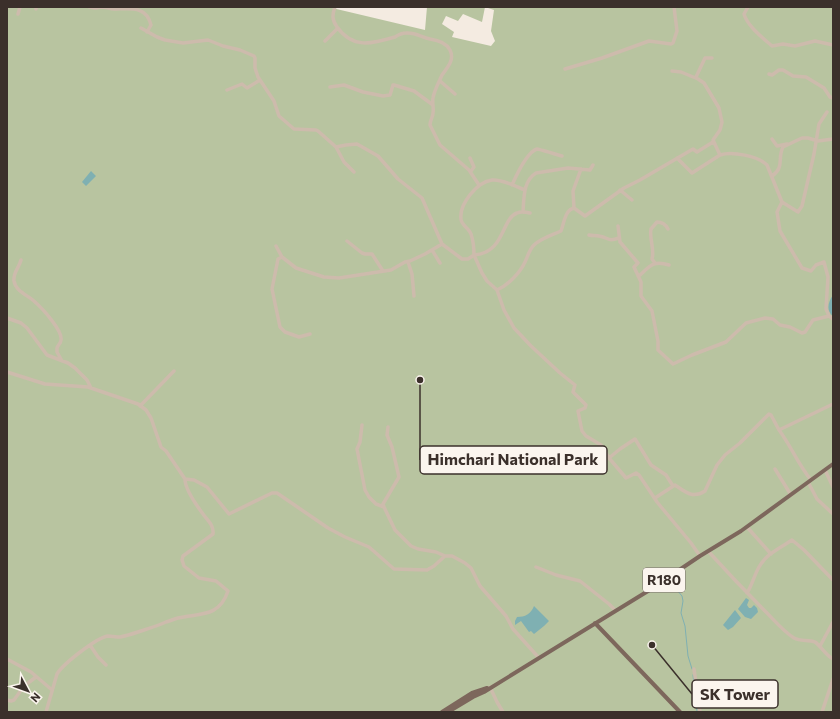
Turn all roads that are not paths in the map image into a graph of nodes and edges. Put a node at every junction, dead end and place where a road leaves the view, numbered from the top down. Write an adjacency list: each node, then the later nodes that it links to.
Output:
1 (20, 7): 6 (street)
2 (89, 7): 9 (street)
3 (335, 7): 8 (street)
4 (674, 7): 13 (street)
5 (748, 7): 11 (street)
6 (18, 14)
7 (141, 28): 9 (street)
8 (338, 28): 10 (street); 18 (street)
9 (147, 32): 17 (street)
10 (325, 41)
11 (833, 45)
12 (712, 58): 16 (street)
13 (565, 69)
14 (672, 71): 16 (street)
15 (769, 74): 22 (street)
16 (696, 77): 28 (street)
17 (260, 80): 20 (street); 30 (street)
18 (440, 81): 21 (street); 23 (street)
19 (330, 87): 23 (street)
20 (227, 90)
21 (455, 94)
22 (833, 98)
23 (432, 104): 37 (street)
24 (827, 112): 27 (street)
25 (772, 139): 29 (street)
26 (833, 139): 27 (street)
27 (816, 141): 29 (street); 45 (street)
28 (714, 142): 31 (street); 34 (street)
29 (788, 144): 39 (street)
30 (336, 148): 38 (street); 54 (street)
31 (720, 155): 34 (street); 39 (street)
32 (562, 156): 41 (street)
33 (470, 158): 37 (street)
34 (678, 158): 43 (street)
35 (593, 165): 36 (street)
36 (581, 169): 42 (street); 46 (street)
37 (471, 171): 40 (street)
38 (354, 172)
39 (772, 176): 45 (street)
40 (480, 185): 41 (street); 57 (street)
41 (512, 185): 42 (street)
42 (524, 190): 47 (street)
43 (620, 190): 44 (street); 46 (street)
44 (632, 200)
45 (782, 202): 68 (street)
46 (574, 208): 66 (street)
47 (523, 212): 48 (street); 57 (street)
48 (530, 213)
49 (618, 226): 52 (street)
50 (668, 229): 61 (street)
51 (589, 235): 52 (street)
52 (619, 238): 65 (street)
53 (347, 241): 64 (street)
54 (442, 244): 56 (street); 57 (street)
55 (276, 246): 58 (street)
56 (432, 250): 60 (street); 62 (street)
57 (474, 255): 66 (street)
58 (282, 257): 64 (street); 71 (street)
59 (20, 260): 72 (street)
60 (408, 262): 64 (street); 67 (street)
61 (655, 263): 63 (street); 65 (street)
62 (440, 264)
63 (669, 264)
64 (383, 271)
65 (639, 276): 68 (street)
66 (497, 290): 81 (street)
67 (414, 296)
68 (829, 316): 70 (street)
69 (7, 318): 72 (street)
70 (833, 319)
71 (310, 334)
72 (62, 361): 75 (street)
73 (174, 371): 77 (street)
74 (7, 372): 75 (street)
75 (90, 388): 77 (street)
76 (833, 404): 80 (street)
77 (140, 406): 85 (street)
78 (362, 425): 91 (street)
79 (388, 427): 91 (street)
80 (779, 430): 86 (street); 87 (street)
81 (609, 458): 87 (street); 90 (street)
82 (833, 464): 84 (main road, R180)
83 (775, 468): 89 (street)
84 (825, 470): 86 (main road, R180); 88 (street)
85 (185, 479): 96 (street); 104 (street)
86 (809, 481): 89 (main road, R180); 92 (street)
87 (673, 486): 90 (street)
88 (833, 487)
89 (791, 495): 93 (main road, R180)
90 (655, 498): 97 (street)
91 (384, 507): 96 (street)
92 (833, 514)
93 (747, 527): 94 (main road, R180); 95 (street)
94 (708, 551): 97 (main road, R180); 100 (street)
95 (771, 554): 99 (street); 100 (street)
96 (445, 556): 107 (street)
97 (700, 556): 101 (main road, R180)
98 (536, 567): 101 (street)
99 (833, 580)
100 (747, 593): 105 (street)
101 (616, 611): 103 (main road, R180)
102 (833, 622): 105 (street)
103 (595, 623): 107 (main road, R180); 121 (main road)
104 (90, 645): 109 (street); 114 (street)
105 (820, 646): 108 (street)
106 (7, 658): 111 (street)
107 (539, 658): 113 (main road, R180)
108 (833, 658)
109 (106, 665)
110 (694, 669): 122 (street)
111 (36, 677): 114 (street); 116 (street)
112 (833, 679): 115 (street)
113 (490, 687): 118 (main road, R180); 119 (main road, R180); 120 (street)
114 (52, 690): 117 (street)
115 (831, 690): 123 (street)
116 (7, 700)
117 (46, 712)
118 (442, 712)
119 (448, 712)
120 (503, 712)
121 (680, 712)
122 (700, 712)
123 (822, 712)

